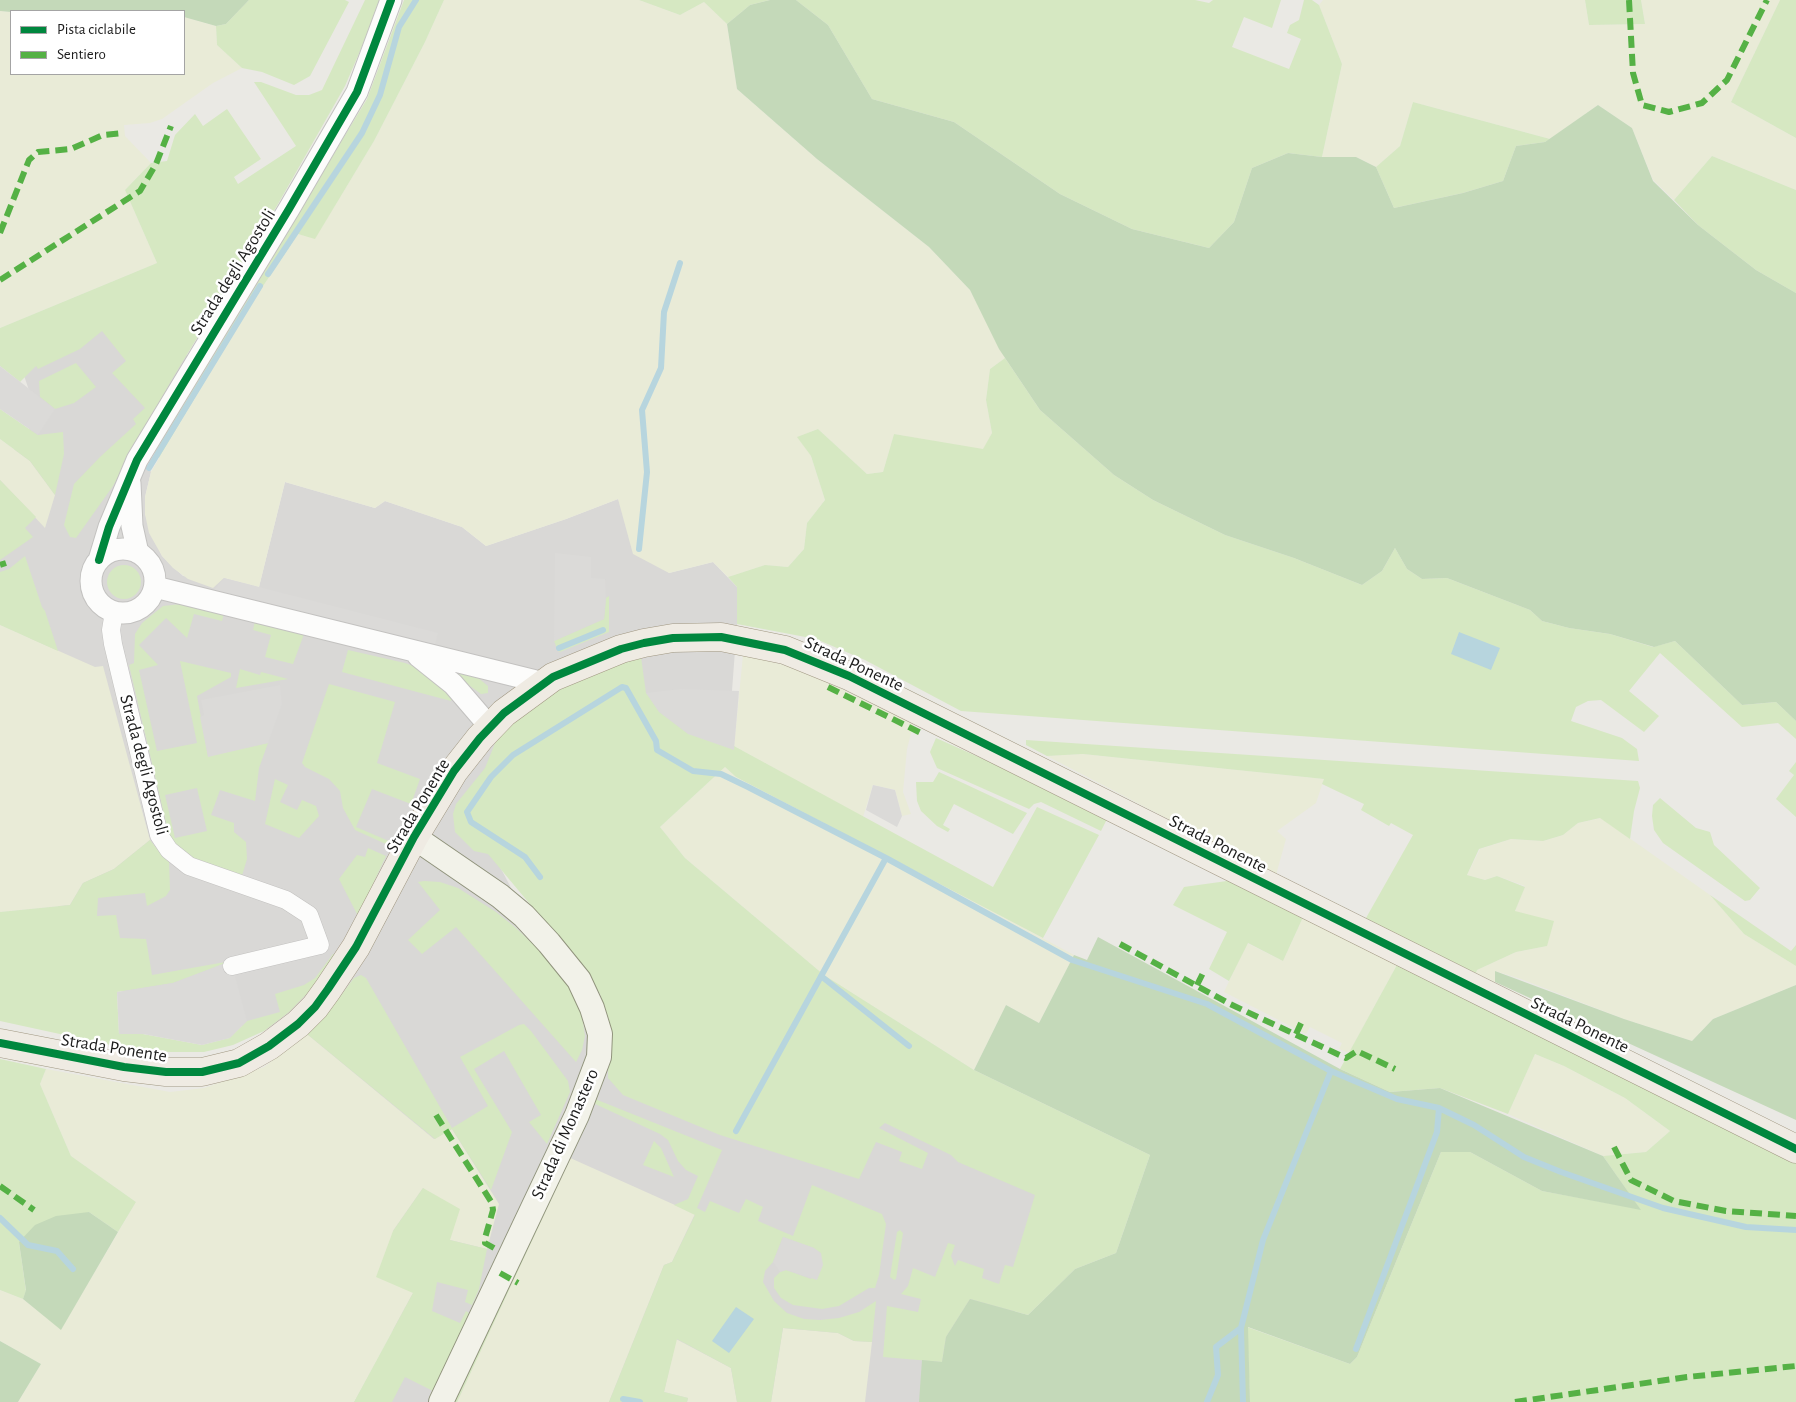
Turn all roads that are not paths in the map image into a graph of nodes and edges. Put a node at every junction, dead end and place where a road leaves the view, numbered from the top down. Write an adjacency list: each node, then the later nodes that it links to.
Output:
1 (391, 0): 2 (street, Strada degli Agostoli)
2 (130, 475): 3 (street); 4 (street, Strada degli Agostoli)
3 (138, 553): 4 (street); 5 (street)
4 (99, 560): 6 (street, Strada degli Agostoli)
5 (155, 587): 6 (street); 7 (street)
6 (114, 612): 11 (street, Strada degli Agostoli)
7 (408, 650): 8 (street); 9 (street)
8 (544, 683): 9 (main road, Strada Ponente); 13 (main road, Strada Ponente)
9 (490, 727): 10 (main road, Strada Ponente)
10 (414, 837): 12 (main road, Strada Ponente); 14 (main road, Strada di Monastero)
11 (232, 966)
12 (0, 1043)
13 (1796, 1149)
14 (441, 1402)

